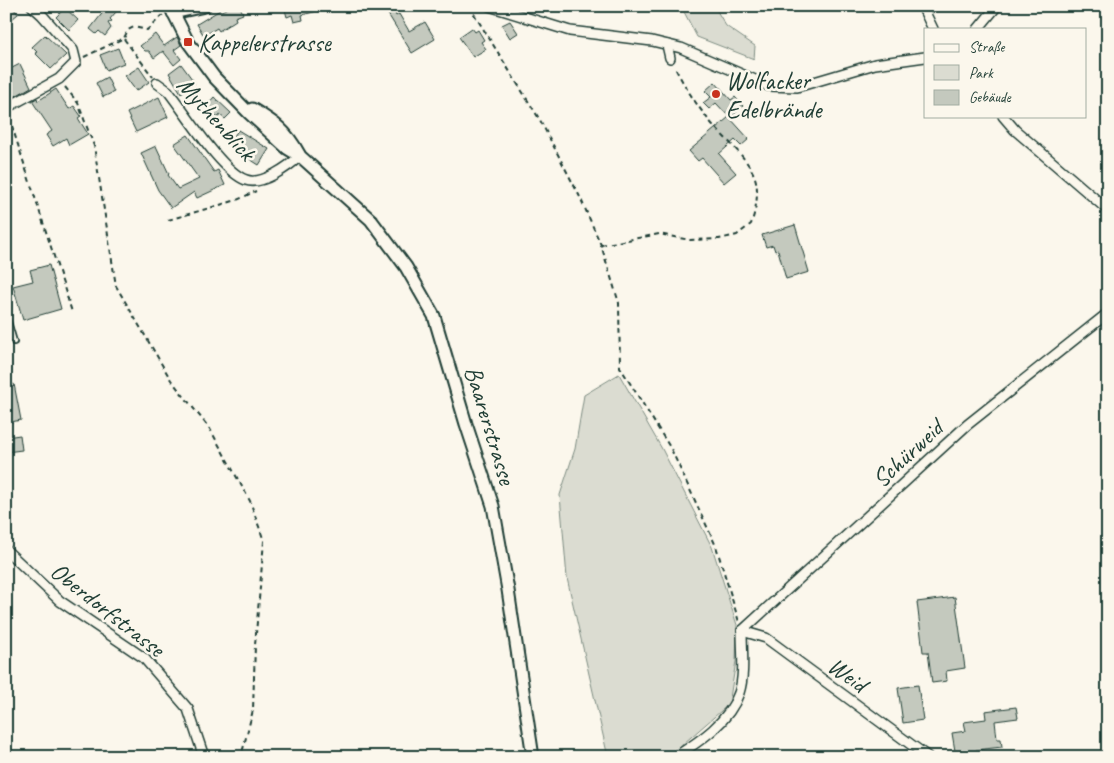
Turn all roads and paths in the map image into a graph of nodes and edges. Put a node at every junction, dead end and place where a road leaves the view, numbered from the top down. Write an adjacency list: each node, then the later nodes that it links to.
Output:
1 (32, 6): 14 (street)
2 (205, 6): 7 (street)
3 (470, 6): 23 (path)
4 (489, 6): 11 (street)
5 (922, 6): 8 (street)
6 (996, 6): 9 (street)
7 (171, 10): 10 (path); 19 (street, Baarerstrasse)
8 (933, 28)
9 (979, 28)
10 (124, 38): 14 (path); 16 (path)
11 (667, 45): 12 (street); 13 (street)
12 (924, 57)
13 (670, 58): 23 (path)
14 (76, 62): 15 (street)
15 (59, 78): 17 (street); 31 (path)
16 (157, 82): 19 (street, Mythenblick)
17 (6, 109): 24 (path)
18 (1006, 118): 21 (street)
19 (300, 156): 32 (street, Baarerstrasse)
20 (259, 189): 22 (path)
21 (1108, 210)
22 (168, 220)
23 (601, 245): 29 (path)
24 (72, 312)
25 (1108, 313): 29 (street, Schürweid)
26 (6, 314): 27 (lane)
27 (14, 342)
28 (6, 550): 30 (street, Oberdorfstrasse)
29 (742, 631): 33 (street); 34 (street, Weid)
30 (204, 757)
31 (241, 757)
32 (532, 757)
33 (675, 757)
34 (928, 757)

